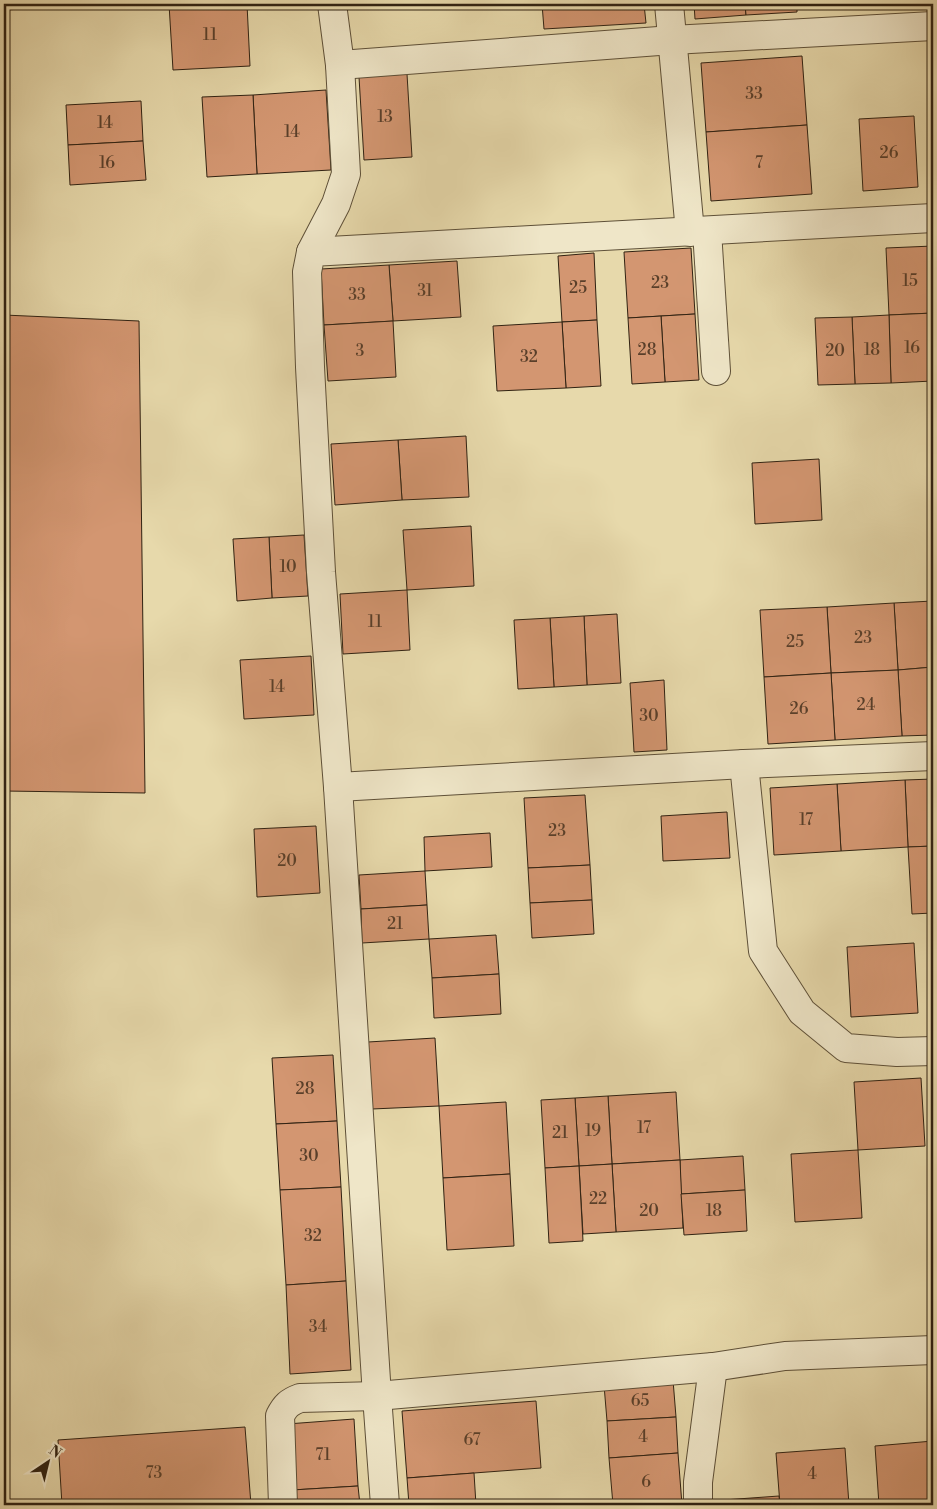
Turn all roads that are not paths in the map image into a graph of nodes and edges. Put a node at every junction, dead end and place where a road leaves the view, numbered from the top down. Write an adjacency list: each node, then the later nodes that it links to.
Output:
1 (332, 4): 5 (street)
2 (669, 4): 4 (street)
3 (933, 26): 4 (street)
4 (672, 40): 5 (street); 7 (street)
5 (340, 64): 8 (street)
6 (933, 218): 7 (street)
7 (698, 231): 8 (street); 9 (street)
8 (311, 252): 12 (street)
9 (716, 372)
10 (933, 756): 11 (street)
11 (744, 764): 12 (street); 13 (street)
12 (338, 787): 16 (street)
13 (933, 1051)
14 (933, 1350): 15 (street)
15 (713, 1367): 16 (street); 19 (street)
16 (377, 1396): 17 (street); 18 (street)
17 (283, 1505)
18 (385, 1505)
19 (698, 1505)

